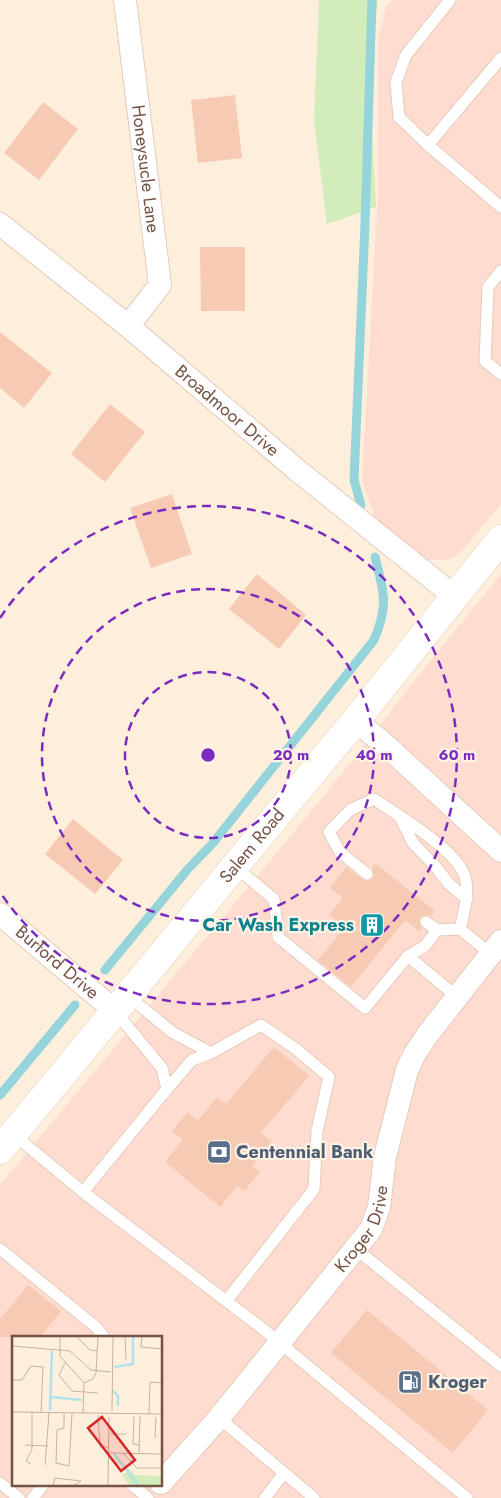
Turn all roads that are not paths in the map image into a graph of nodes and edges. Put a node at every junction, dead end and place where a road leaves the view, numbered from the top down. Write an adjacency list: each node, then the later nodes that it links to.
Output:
1 (125, 0): 8 (street, Honeysucle Lane)
2 (450, 0): 4 (lane)
3 (501, 58): 4 (lane)
4 (428, 145): 5 (lane)
5 (501, 207)
6 (0, 224): 8 (street, Broadmoor Drive)
7 (501, 271): 9 (lane)
8 (128, 326): 11 (street, Broadmoor Drive)
9 (501, 374)
10 (501, 539): 11 (main road, Salem Road)
11 (454, 596): 12 (main road, Salem Road)
12 (355, 720): 14 (street); 15 (main road, Salem Road)
13 (399, 815): 16 (lane); 17 (lane); 17 (lane)
14 (501, 851)
15 (234, 866): 23 (lane); 25 (main road, Salem Road)
16 (367, 874)
17 (467, 899): 20 (lane)
18 (0, 914): 25 (street, Burford Drive)
19 (426, 922): 21 (lane)
20 (460, 929): 21 (lane); 22 (lane)
21 (437, 930): 23 (lane)
22 (496, 948): 24 (street, Kroger Drive)
23 (408, 956): 24 (lane)
24 (457, 997): 31 (street, Kroger Drive)
25 (121, 1003): 26 (lane); 27 (lane); 28 (main road, Salem Road)
26 (211, 1053): 27 (lane); 32 (lane)
27 (167, 1088): 29 (lane)
28 (6, 1142): 29 (lane)
29 (83, 1192): 32 (lane)
30 (0, 1249): 33 (lane)
31 (356, 1249): 34 (street, Kroger Drive); 35 (lane)
32 (227, 1300): 34 (lane)
33 (103, 1336)
34 (281, 1343): 36 (street, Kroger Drive); 48 (lane)
35 (501, 1366)
36 (219, 1418): 37 (lane); 39 (street, Kroger Drive)
37 (284, 1473): 46 (lane); 47 (lane)
38 (0, 1483): 43 (lane)
39 (162, 1483)
40 (42, 1486): 44 (lane)
41 (133, 1486): 45 (lane)
42 (159, 1486): 45 (street, Kroger Drive)
43 (19, 1498)
44 (33, 1498)
45 (148, 1498)
46 (265, 1498)
47 (314, 1498)
48 (467, 1498)

